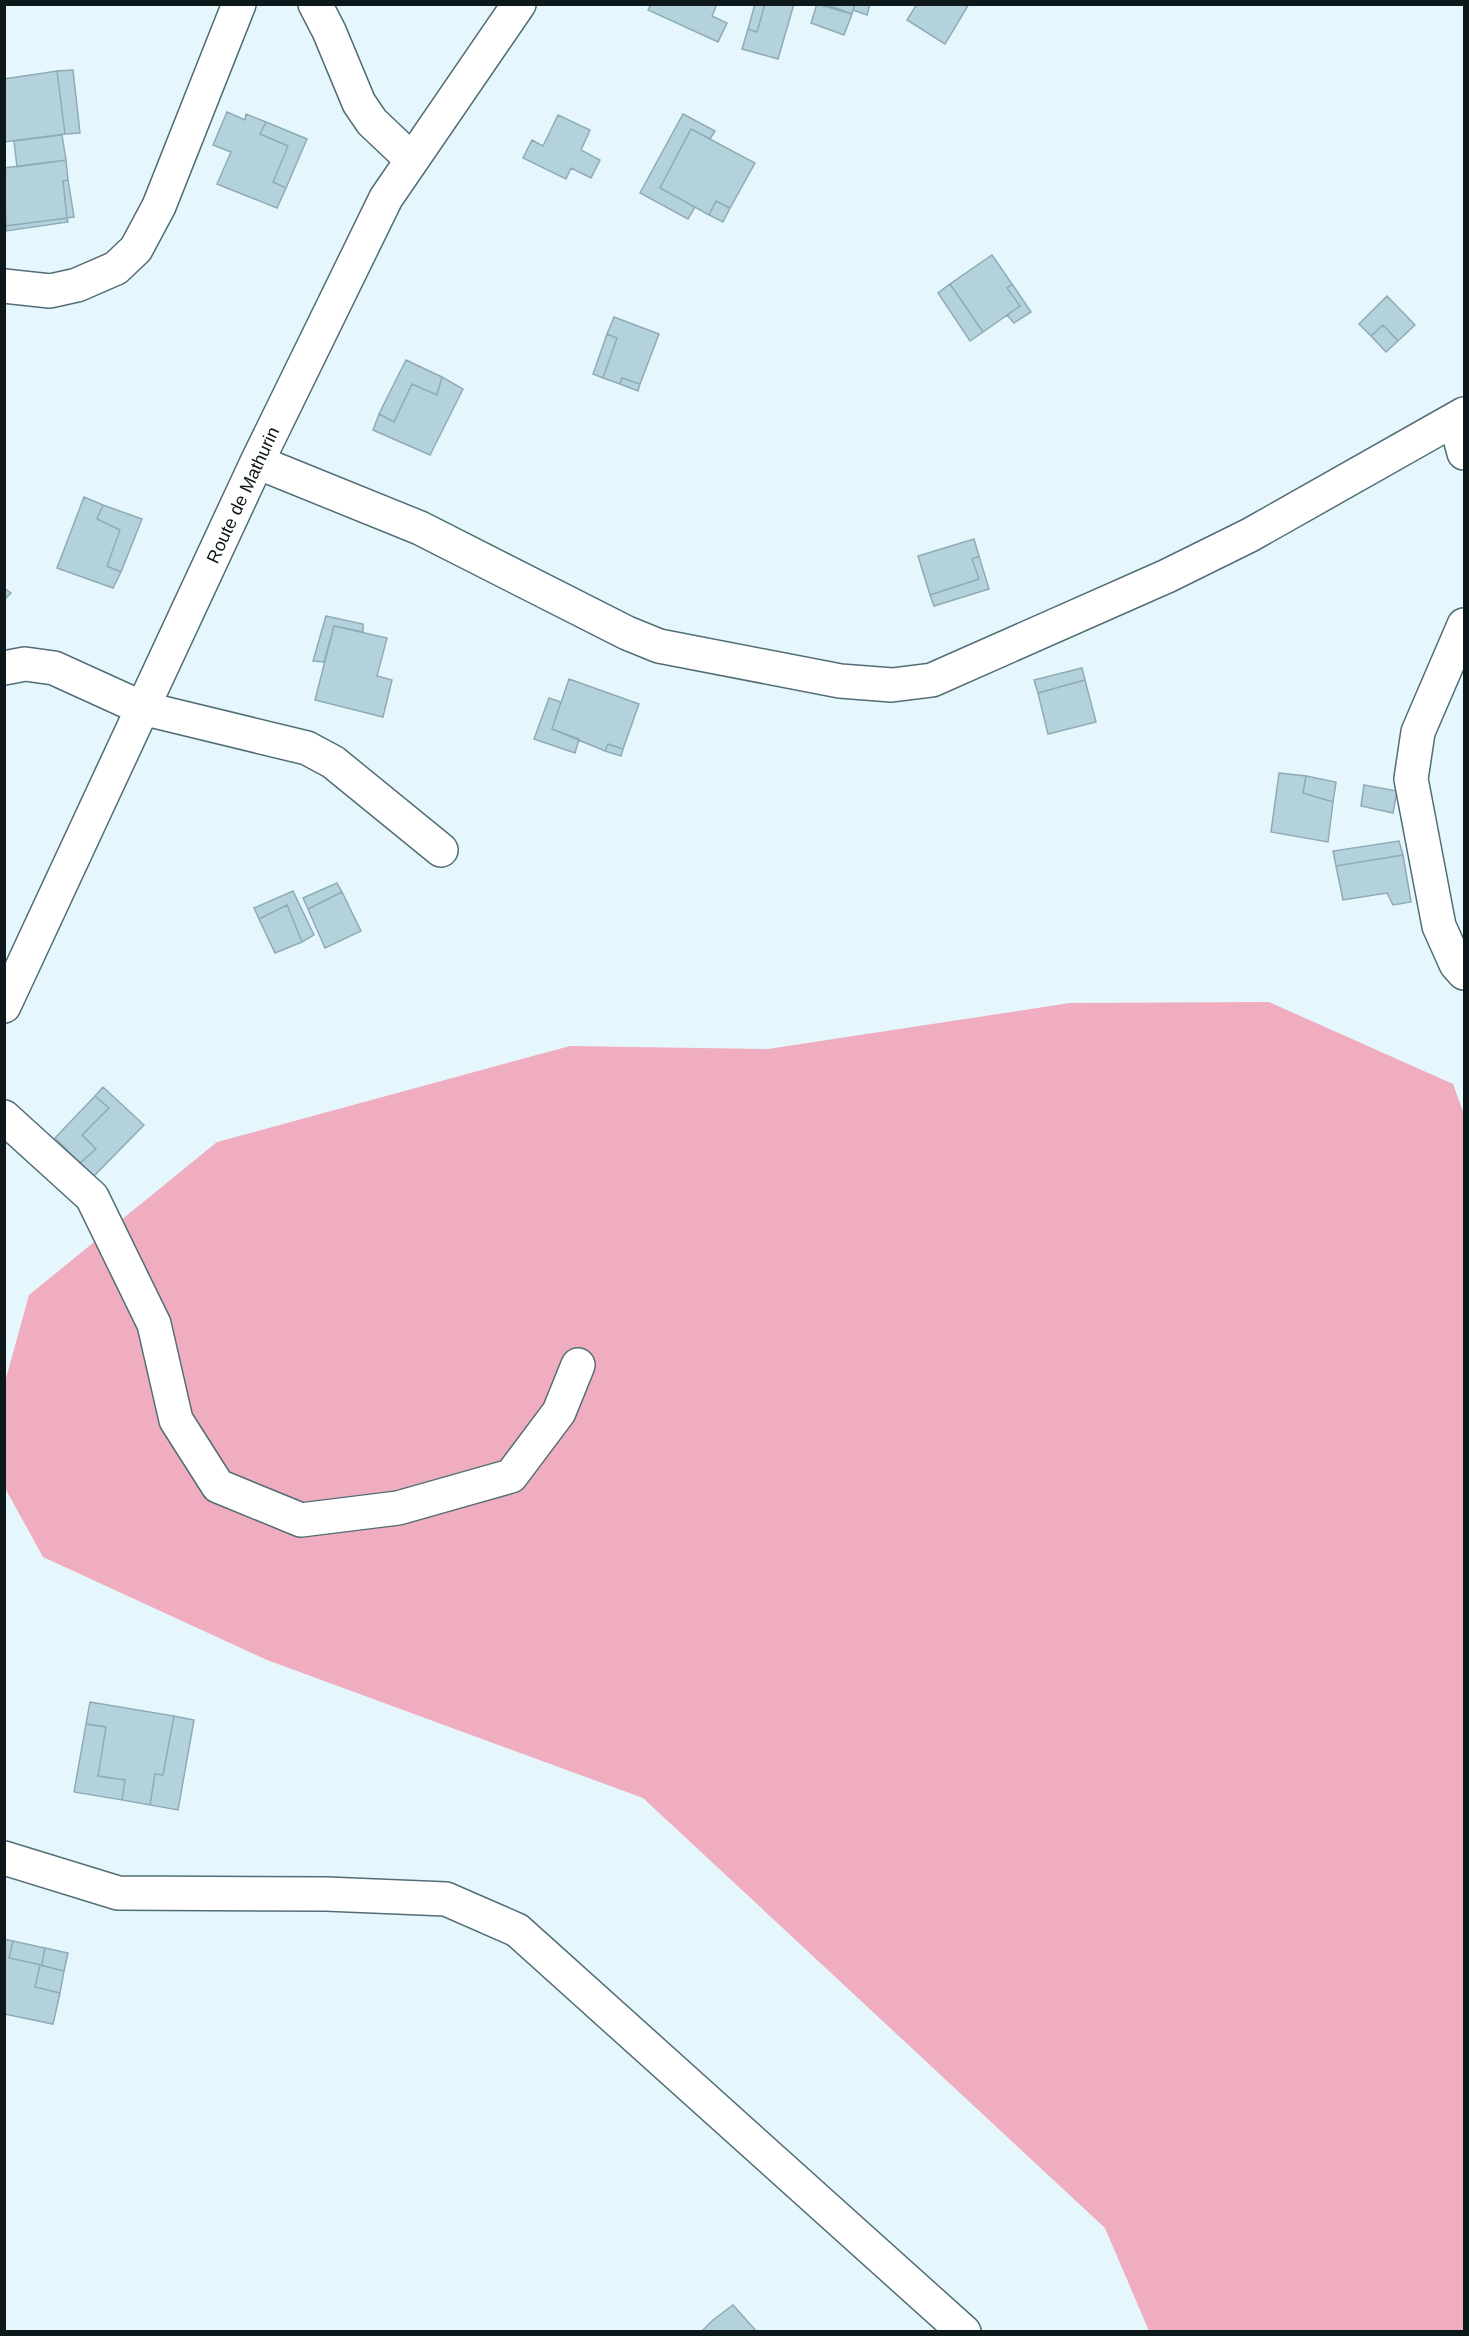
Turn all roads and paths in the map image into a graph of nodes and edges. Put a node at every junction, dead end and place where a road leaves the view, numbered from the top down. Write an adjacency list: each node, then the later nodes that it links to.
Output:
1 (239, 4): 5 (street)
2 (315, 4): 4 (street)
3 (519, 4): 4 (street, Route de Mathurin)
4 (411, 159): 8 (street, Route de Mathurin)
5 (4, 286)
6 (1460, 417): 7 (street); 8 (street)
7 (1464, 453)
8 (258, 462): 11 (street, Route de Mathurin)
9 (1464, 625): 13 (street)
10 (4, 668): 11 (street)
11 (142, 708): 12 (street); 14 (street, Route de Mathurin)
12 (441, 850)
13 (1464, 973)
14 (4, 1006)
15 (4, 1117): 16 (street)
16 (578, 1365)
17 (4, 1858): 18 (street)
18 (964, 2331)

